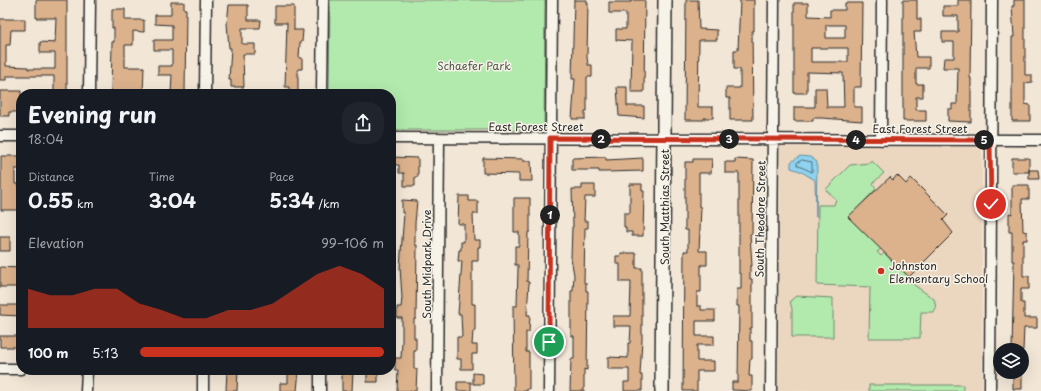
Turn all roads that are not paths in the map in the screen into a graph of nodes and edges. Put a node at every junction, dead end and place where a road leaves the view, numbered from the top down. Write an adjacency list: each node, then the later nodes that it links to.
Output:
1 (90, 0): 9 (street)
2 (206, 0): 10 (street)
3 (323, 0): 11 (street)
4 (552, 0): 16 (street)
5 (665, 0): 17 (street, South Matthias Street)
6 (774, 0): 18 (street, South Theodore Street)
7 (882, 0): 19 (street)
8 (992, 0): 20 (street)
9 (89, 89)
10 (205, 89)
11 (322, 89)
12 (0, 136): 13 (street)
13 (16, 136)
14 (396, 138): 15 (street, East Forest Street)
15 (439, 138): 16 (street, East Forest Street); 30 (street, South Midpark Drive)
16 (550, 138): 17 (street, East Forest Street); 31 (street)
17 (664, 139): 18 (street, East Forest Street); 32 (street, South Matthias Street)
18 (773, 140): 19 (street, East Forest Street); 33 (street, South Theodore Street)
19 (881, 140): 20 (street, East Forest Street)
20 (990, 140): 21 (street, East Forest Street); 34 (street)
21 (1041, 140)
22 (0, 369): 23 (street)
23 (16, 369)
24 (86, 375): 27 (street)
25 (203, 375): 28 (street)
26 (320, 375): 29 (street)
27 (86, 391)
28 (203, 391)
29 (320, 391)
30 (437, 391)
31 (549, 391)
32 (662, 391)
33 (771, 391)
34 (990, 391)

